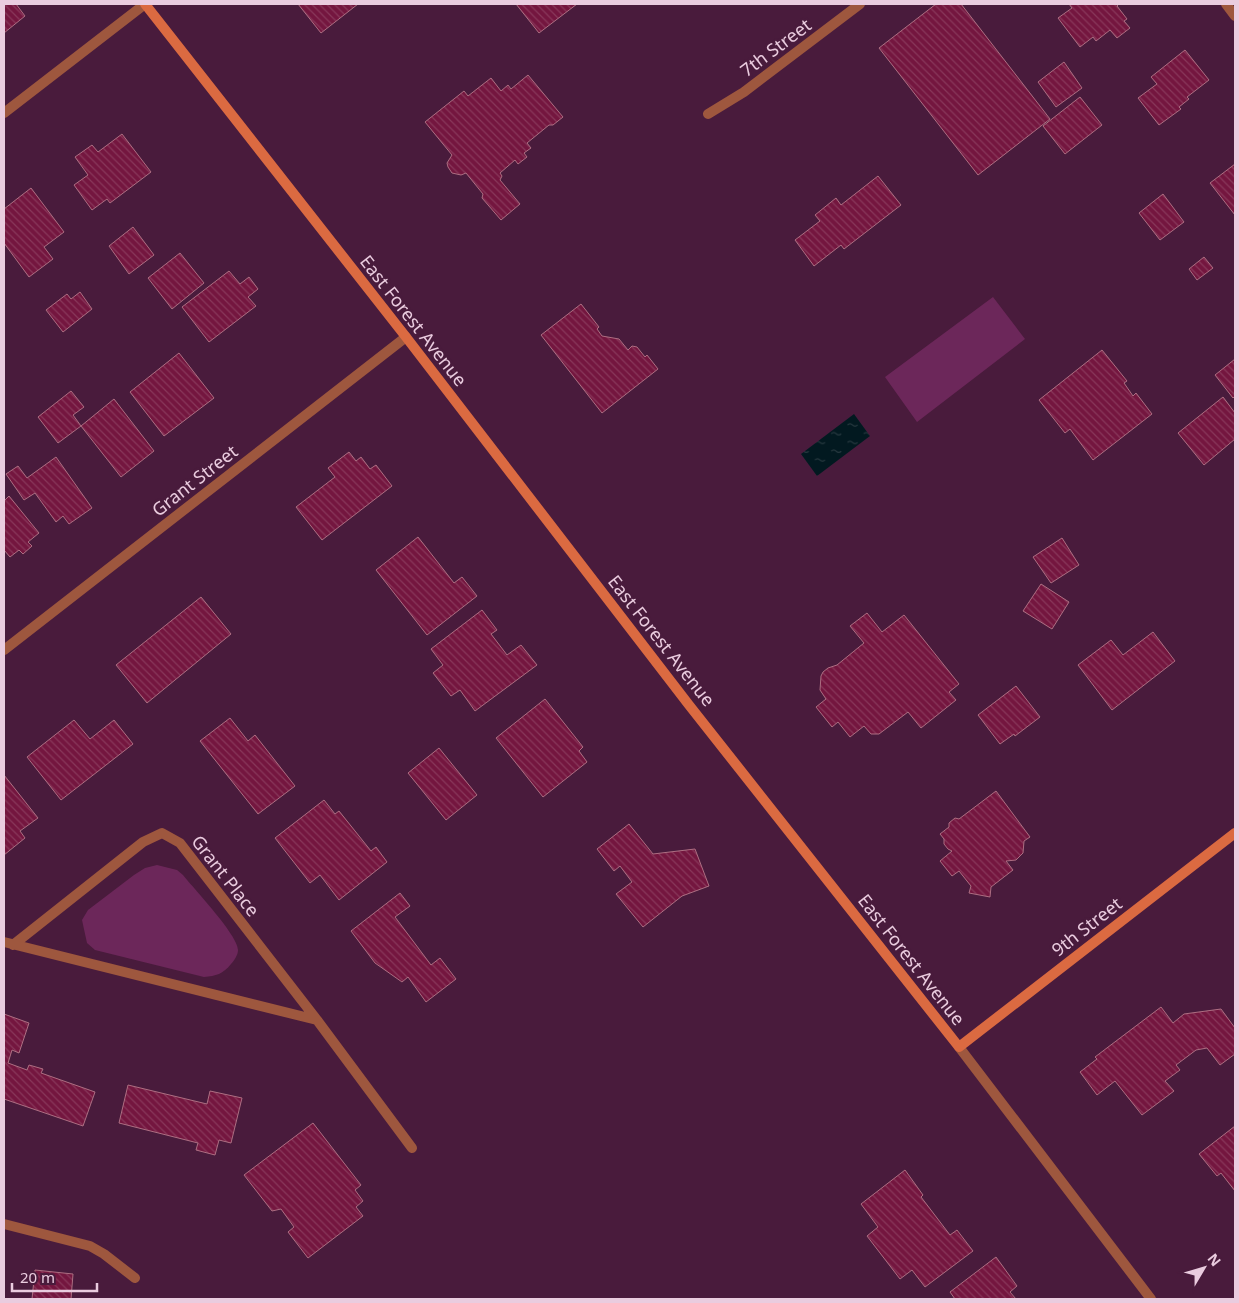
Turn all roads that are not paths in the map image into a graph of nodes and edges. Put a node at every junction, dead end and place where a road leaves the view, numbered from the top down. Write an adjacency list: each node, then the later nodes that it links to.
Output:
1 (145, 4): 5 (street); 7 (street, East Forest Avenue)
2 (860, 4): 6 (street, 7th Street)
3 (1226, 4): 4 (street)
4 (1235, 16)
5 (4, 113)
6 (708, 114)
7 (406, 336): 8 (street, Grant Street); 12 (street, East Forest Avenue)
8 (4, 650)
9 (1235, 833): 12 (street, 9th Street)
10 (8, 944): 11 (street, Grant Place); 11 (street, Grant Place)
11 (317, 1020): 13 (street, Grant Place)
12 (959, 1047): 16 (street, East Forest Avenue)
13 (412, 1148)
14 (4, 1224): 15 (street)
15 (135, 1278)
16 (1151, 1299)

